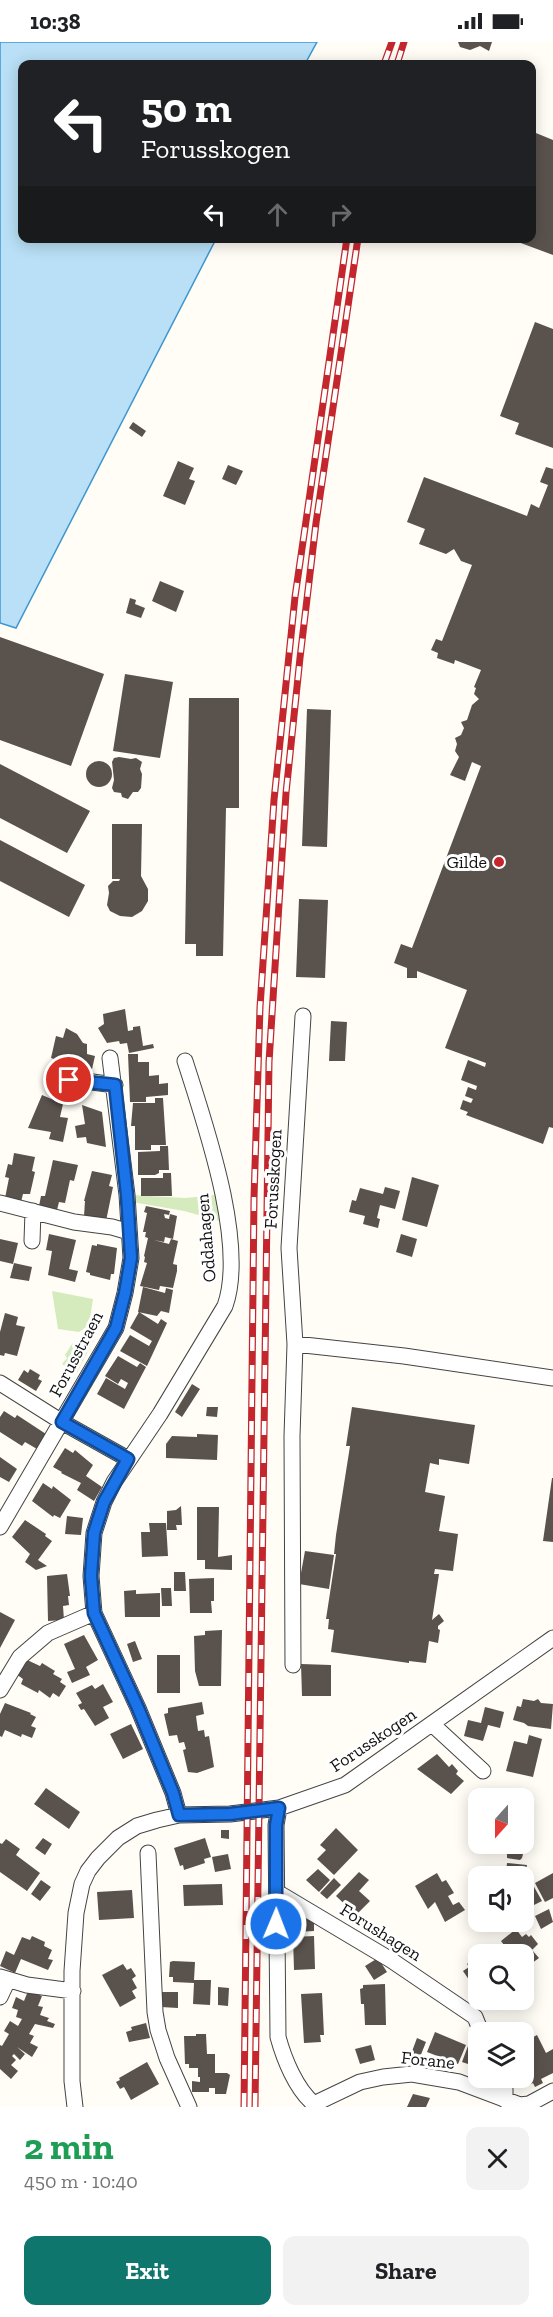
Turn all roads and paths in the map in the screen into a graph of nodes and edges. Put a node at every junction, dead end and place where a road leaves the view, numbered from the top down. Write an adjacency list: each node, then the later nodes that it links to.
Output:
1 (303, 1016): 10 (street, Forusskogen)
2 (110, 1058): 5 (street, Forusstraen)
3 (185, 1061): 14 (street, Oddahagen)
4 (62, 1078): 5 (street)
5 (115, 1085): 8 (street, Forusstraen)
6 (0, 1203): 7 (street)
7 (33, 1211): 8 (street); 9 (street)
8 (129, 1232): 13 (street, Forusstraen)
9 (32, 1241)
10 (295, 1344): 11 (street); 19 (street, Forusskogen)
11 (553, 1378)
12 (0, 1383): 13 (street, Forusstraen)
13 (62, 1422): 14 (street); 15 (street, Forusstraen)
14 (128, 1459): 17 (street, Oddahagen)
15 (6, 1502): 16 (street, Forusstraen)
16 (0, 1527)
17 (94, 1613): 20 (street); 24 (street, Oddahagen)
18 (553, 1638): 21 (street, Forusskogen)
19 (293, 1665)
20 (0, 1690)
21 (432, 1724): 22 (street); 23 (street, Forusskogen)
22 (483, 1771)
23 (279, 1808): 24 (street, Forusskogen); 26 (street)
24 (179, 1815): 28 (street, Forusskogen)
25 (148, 1852): 36 (street)
26 (277, 1892): 30 (street, Forushagen); 34 (street)
27 (4, 1979): 28 (street); 29 (street)
28 (73, 1991): 35 (street, Forusskogen)
29 (0, 1997)
30 (477, 2022)
31 (504, 2088): 33 (street)
32 (553, 2091): 33 (street, Forane)
33 (505, 2100): 34 (street, Forane)
34 (313, 2105)
35 (75, 2107)
36 (189, 2107)

